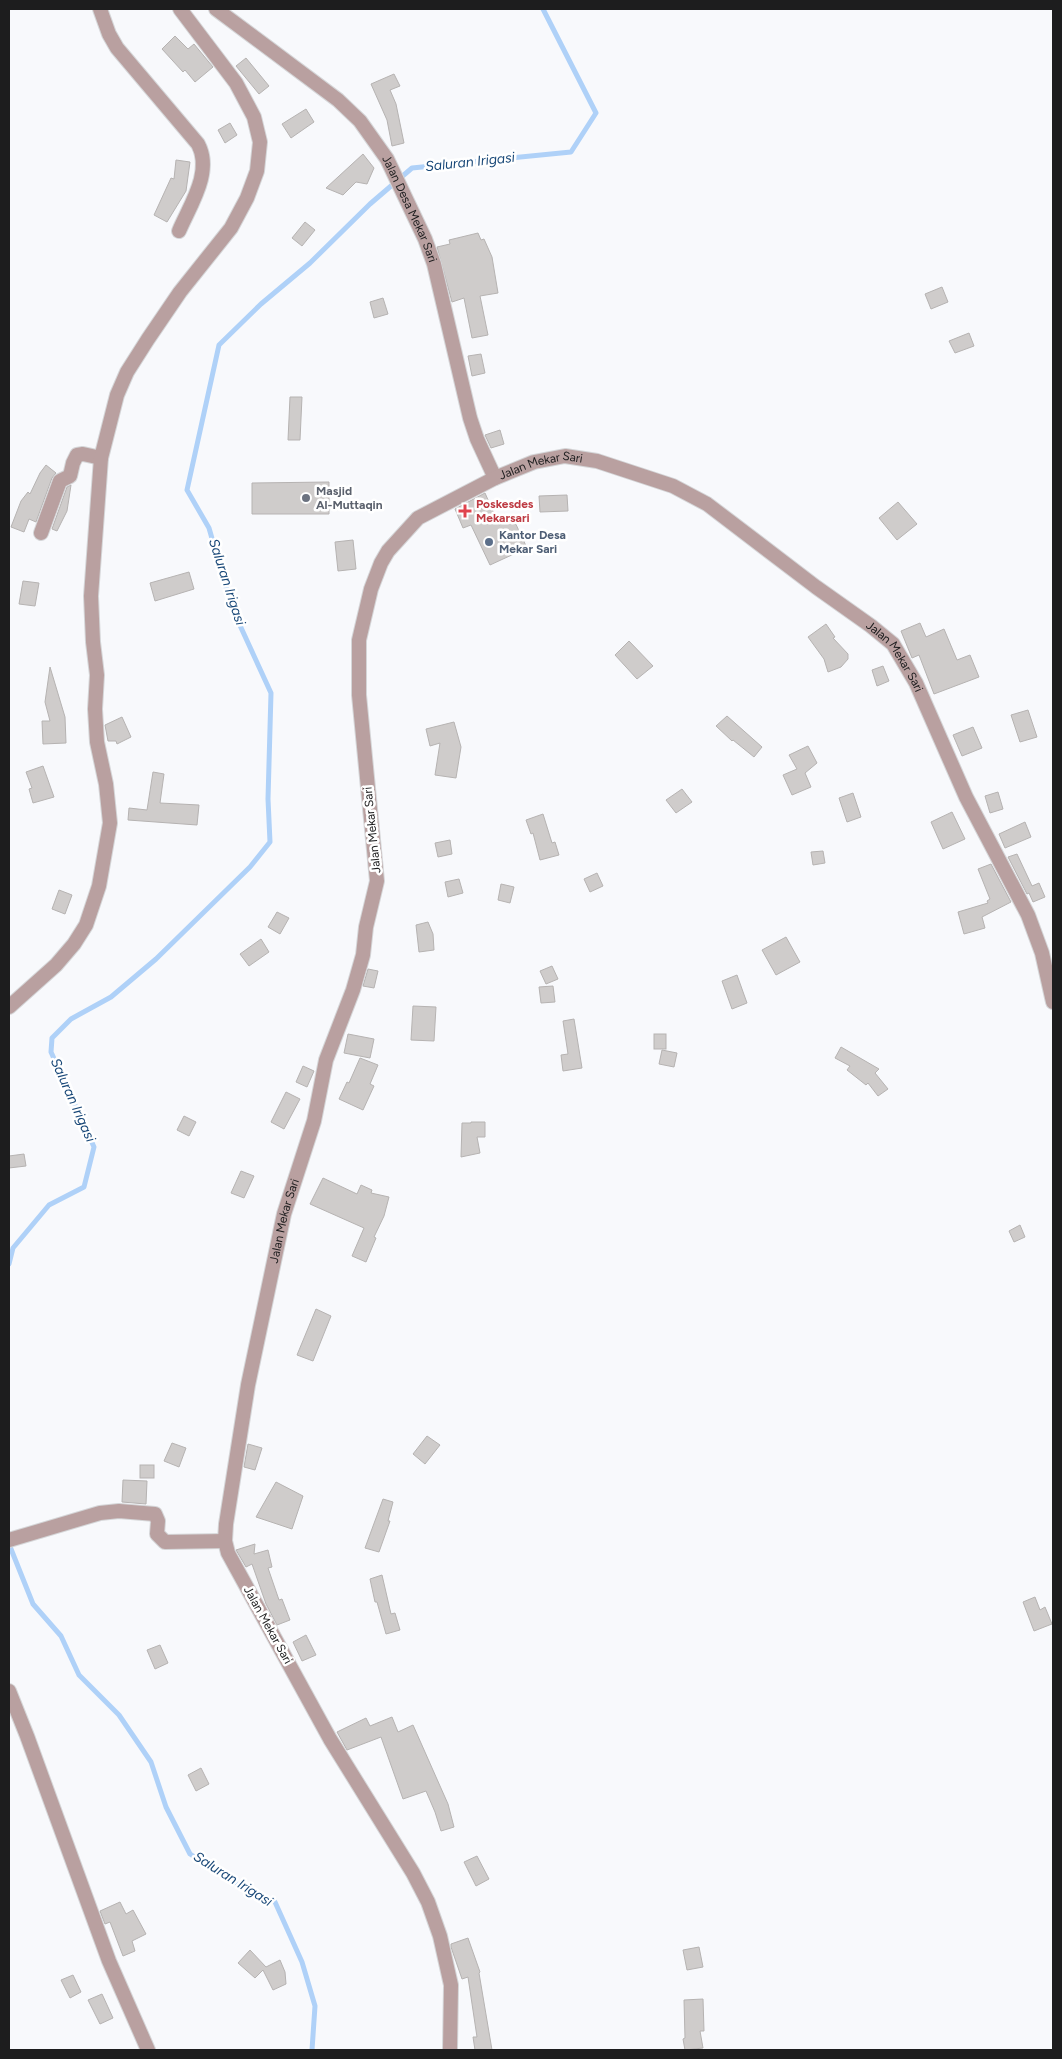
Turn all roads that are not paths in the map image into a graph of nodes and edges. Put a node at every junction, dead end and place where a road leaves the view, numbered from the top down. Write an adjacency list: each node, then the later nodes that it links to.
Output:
1 (100, 9): 4 (street)
2 (180, 9): 5 (street)
3 (216, 9): 6 (street, Jalan Desa Mekar Sari)
4 (179, 232)
5 (101, 458): 7 (street); 9 (street)
6 (495, 478): 8 (street, Jalan Mekar Sari); 11 (street, Jalan Mekar Sari)
7 (42, 533)
8 (1053, 1002)
9 (9, 1007)
10 (9, 1540): 11 (street)
11 (226, 1541): 14 (street, Jalan Mekar Sari)
12 (9, 1691): 13 (street)
13 (148, 2050)
14 (450, 2050)

